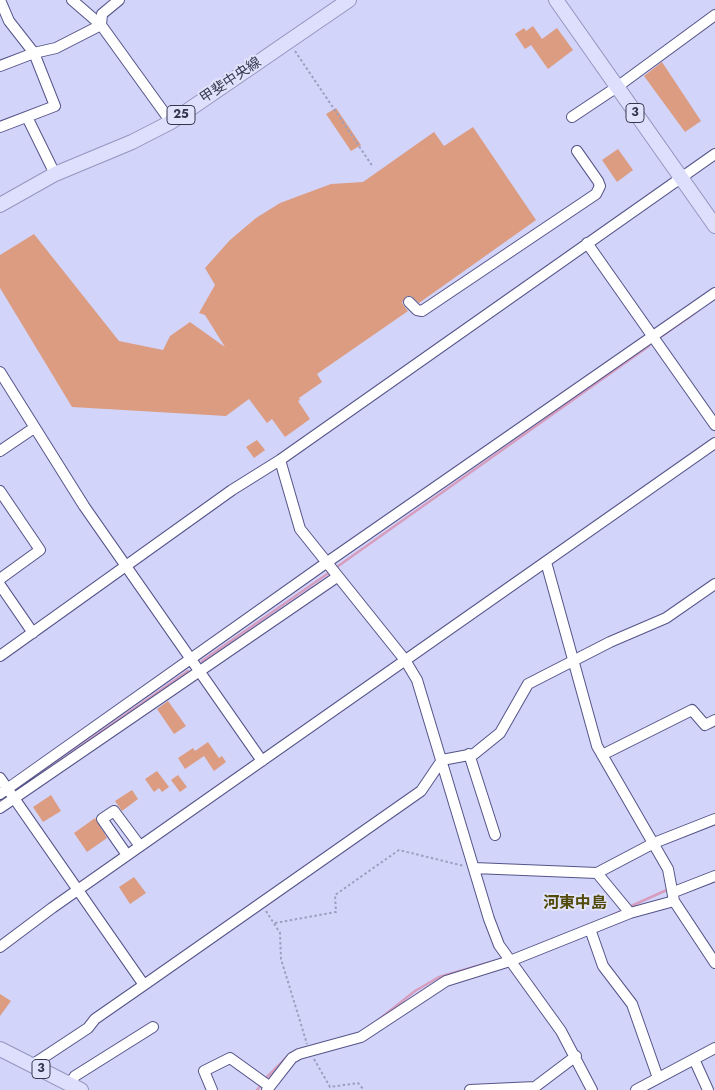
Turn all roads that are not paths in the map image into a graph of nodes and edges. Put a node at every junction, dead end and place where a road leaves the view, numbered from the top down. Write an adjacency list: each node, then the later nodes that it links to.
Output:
1 (0, 0): 8 (street)
2 (72, 0): 7 (street)
3 (118, 0): 7 (street)
4 (349, 0): 13 (main road, 甲斐中央線 / 25)
5 (556, 0): 10 (main road, 3)
6 (715, 15): 10 (street)
7 (101, 25): 8 (street); 13 (street)
8 (34, 53): 9 (street); 11 (street)
9 (0, 66)
10 (617, 87): 12 (street); 18 (main road, 3)
11 (27, 117): 14 (street); 17 (street)
12 (572, 117)
13 (171, 122): 17 (main road, 甲斐中央線 / 25)
14 (0, 127)
15 (577, 151): 23 (street)
16 (715, 154): 18 (street)
17 (55, 174): 19 (main road, 甲斐中央線 / 25)
18 (681, 178): 20 (main road, 3); 21 (street)
19 (0, 206)
20 (715, 226)
21 (587, 243): 24 (street); 30 (street)
22 (715, 293): 24 (street)
23 (409, 302)
24 (653, 337): 26 (street); 33 (street)
25 (0, 372): 27 (street)
26 (715, 425)
27 (34, 428): 29 (street); 34 (street)
28 (715, 443): 32 (street)
29 (0, 451)
30 (280, 460): 33 (street); 34 (street)
31 (0, 491): 36 (street)
32 (546, 562): 42 (street); 43 (street)
33 (326, 563): 35 (street); 41 (street)
34 (125, 567): 39 (street); 41 (street)
35 (337, 577): 42 (street); 44 (street)
36 (0, 578)
37 (715, 584): 43 (street)
38 (0, 585): 39 (street)
39 (33, 633): 40 (street)
40 (0, 656)
41 (191, 660): 44 (street); 51 (street)
42 (406, 660): 48 (street); 49 (street)
43 (574, 660): 46 (street); 47 (street)
44 (199, 671): 49 (street); 52 (street)
45 (715, 720): 47 (street)
46 (469, 754): 48 (street); 55 (street)
47 (602, 755): 56 (street)
48 (442, 760): 59 (street); 69 (street)
49 (262, 761): 57 (street)
50 (0, 778): 51 (street)
51 (4, 791): 52 (street)
52 (15, 798): 53 (street); 62 (street)
53 (0, 808)
54 (715, 819): 56 (street)
55 (495, 835)
56 (654, 843): 60 (street); 63 (street)
57 (140, 846): 58 (street); 58 (street)
58 (127, 855): 62 (street)
59 (474, 868): 60 (street); 67 (street)
60 (597, 872): 64 (street)
61 (715, 876): 63 (street)
62 (79, 889): 66 (street); 69 (street)
63 (674, 896): 64 (street); 68 (street)
64 (630, 913): 65 (street)
65 (590, 929): 67 (street); 76 (street)
66 (0, 947)
67 (510, 961): 73 (street); 78 (street)
68 (715, 963)
69 (144, 985): 75 (street)
70 (154, 1027): 77 (street)
71 (715, 1048): 74 (street)
72 (0, 1049): 75 (main road, 3)
73 (576, 1056): 79 (street); 82 (street)
74 (694, 1059): 76 (street); 84 (street)
75 (32, 1064): 77 (main road, 3)
76 (658, 1078): 83 (street)
77 (75, 1087)
78 (268, 1088): 80 (street)
79 (535, 1089): 81 (street)
80 (212, 1090)
81 (470, 1090)
82 (592, 1090)
83 (636, 1090)
84 (708, 1090)

